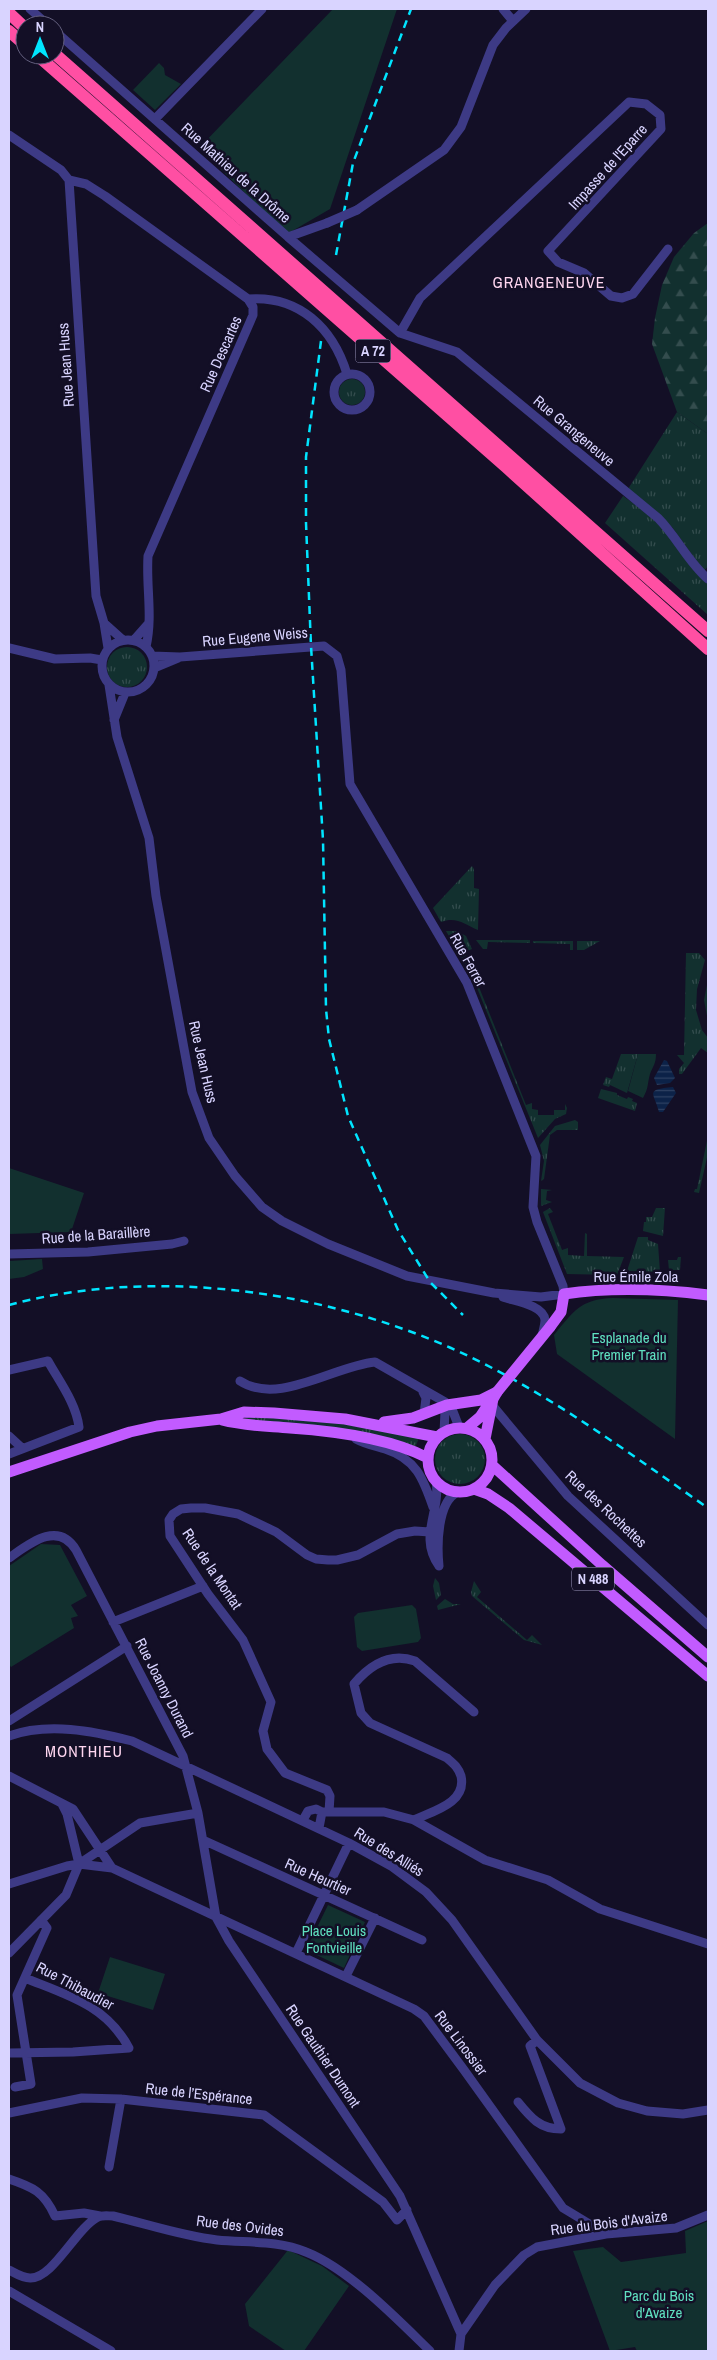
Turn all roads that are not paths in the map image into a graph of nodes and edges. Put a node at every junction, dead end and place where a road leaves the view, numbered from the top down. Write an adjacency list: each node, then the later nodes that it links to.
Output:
1 (262, 9): 8 (street)
2 (503, 9): 4 (street)
3 (526, 9): 4 (street, Rue Mathieu de la Drôme)
4 (513, 22): 11 (street, Rue Mathieu de la Drôme, bridge)
5 (65, 40): 8 (street, Rue Mathieu de la Drôme)
6 (65, 63): 19 (highway, A 72)
7 (48, 65): 25 (highway, A 72)
8 (155, 119): 11 (street, Rue Mathieu de la Drôme)
9 (9, 136): 10 (street)
10 (69, 180): 13 (street, Rue Descartes); 17 (street, Rue Jean Huss)
11 (288, 237): 14 (street)
12 (668, 249): 14 (street, Impasse de l'Eparre)
13 (248, 299): 15 (street); 18 (street, Rue Descartes)
14 (400, 333): 16 (street, Rue Grangeneuve)
15 (347, 374): 15 (street)
16 (708, 579)
17 (104, 623): 20 (street); 24 (street, Rue Jean Huss)
18 (149, 623): 21 (street); 22 (street, Rue Descartes)
19 (708, 631)
20 (122, 640): 21 (street); 24 (street)
21 (134, 640): 22 (street)
22 (146, 647): 27 (street)
23 (9, 648): 29 (street)
24 (108, 648): 29 (street)
25 (708, 649)
26 (330, 650): 28 (street, Rue Eugene Weiss); 37 (street, Rue Ferrer)
27 (152, 656): 28 (street, Rue Eugene Weiss); 30 (street)
28 (180, 657): 30 (street, Rue Eugene Weiss)
29 (102, 660): 31 (street)
30 (154, 668): 32 (street)
31 (109, 685): 32 (street); 33 (street, Rue Jean Huss)
32 (125, 693): 33 (street)
33 (114, 722): 36 (street, Rue Jean Huss)
34 (184, 1240): 35 (street, Rue de la Baraillère)
35 (9, 1254)
36 (494, 1293): 37 (street, Rue Jean Huss); 39 (street, Rue Jean Huss)
37 (564, 1294): 38 (main road, Rue Émile Zola); 39 (main road)
38 (708, 1295)
39 (547, 1325): 43 (main road, bridge)
40 (9, 1370): 54 (street)
41 (240, 1381): 42 (street)
42 (424, 1392): 44 (street); 46 (street)
43 (497, 1392): 44 (main road); 45 (main road); 49 (main road)
44 (447, 1405): 46 (main road); 49 (street); 51 (street)
45 (492, 1405): 53 (main road); 67 (street, Rue des Rochettes)
46 (424, 1414): 48 (main road)
47 (221, 1419): 48 (main road); 50 (main road); 58 (main road)
48 (345, 1419): 51 (main road)
49 (463, 1428): 51 (main road); 53 (main road)
50 (344, 1433): 56 (main road); 62 (street)
51 (440, 1434): 56 (main road)
52 (9, 1436): 54 (street)
53 (485, 1439): 57 (main road)
54 (22, 1448): 55 (street)
55 (9, 1454)
56 (428, 1458): 59 (main road)
57 (492, 1466): 60 (main road); 69 (main road, N 488)
58 (9, 1472)
59 (436, 1481): 61 (main road); 62 (street)
60 (474, 1489): 61 (main road); 70 (main road, N 488)
61 (458, 1492): 63 (street)
62 (433, 1507): 63 (street)
63 (430, 1532): 65 (street, Rue de la Montat)
64 (9, 1558): 66 (street, Rue Joanny Durand)
65 (203, 1586): 66 (street); 78 (street, Rue de la Montat)
66 (113, 1622): 68 (street, Rue Joanny Durand)
67 (708, 1625)
68 (127, 1646): 72 (street); 75 (street, Rue Joanny Durand)
69 (708, 1657)
70 (708, 1676)
71 (474, 1712): 81 (street)
72 (9, 1721)
73 (9, 1726): 74 (street)
74 (10, 1736): 75 (street, Rue des Alliés)
75 (187, 1767): 79 (street, Rue Gauthier Dumont); 80 (street, Rue des Alliés)
76 (9, 1776): 77 (street)
77 (62, 1804): 85 (street); 86 (street)
78 (325, 1812): 80 (street); 81 (street); 82 (street)
79 (198, 1813): 83 (street, Rue Gauthier Dumont); 85 (street)
80 (303, 1820): 82 (street, Rue des Alliés)
81 (414, 1820): 94 (street)
82 (319, 1828): 84 (street, Rue des Alliés)
83 (203, 1840): 89 (street, Rue Heurtier); 90 (street, Rue Gauthier Dumont)
84 (349, 1843): 89 (street); 99 (street, Rue des Alliés)
85 (99, 1851): 86 (street); 87 (street)
86 (79, 1864): 87 (street); 88 (street); 92 (street)
87 (112, 1868): 90 (street, Rue Linossier)
88 (9, 1884)
89 (324, 1896): 91 (street, Rue Heurtier); 96 (street)
90 (216, 1917): 96 (street, Rue Linossier); 109 (street, Rue Gauthier Dumont)
91 (375, 1918): 93 (street, Rue Heurtier); 97 (street)
92 (41, 1920): 95 (street); 98 (street, Rue Thibaudier)
93 (422, 1940)
94 (708, 1944)
95 (9, 1952)
96 (296, 1953): 97 (street, Rue Linossier)
97 (346, 1976): 112 (street, Rue Linossier)
98 (25, 1978): 100 (street); 100 (street, Rue Thibaudier)
99 (538, 2040): 104 (street); 105 (street, Rue des Alliés)
100 (26, 2053): 101 (street); 102 (street)
101 (9, 2054)
102 (15, 2087)
103 (121, 2099): 106 (street, Rue de l’Espérance); 107 (street); 109 (street, Rue de l’Espérance)
104 (518, 2102)
105 (708, 2110)
106 (9, 2113)
107 (109, 2167)
108 (9, 2179): 110 (street, Rue des Ovides)
109 (407, 2210): 115 (street, Rue Gauthier Dumont)
110 (100, 2216): 113 (street); 117 (street, Rue des Ovides)
111 (708, 2216): 112 (street, Rue du Bois d'Avaize)
112 (606, 2234): 115 (street, Rue du Bois d'Avaize)
113 (9, 2270)
114 (9, 2291): 116 (street)
115 (461, 2334): 118 (street, Rue Gauthier Dumont)
116 (111, 2351)
117 (430, 2351)
118 (460, 2351)

